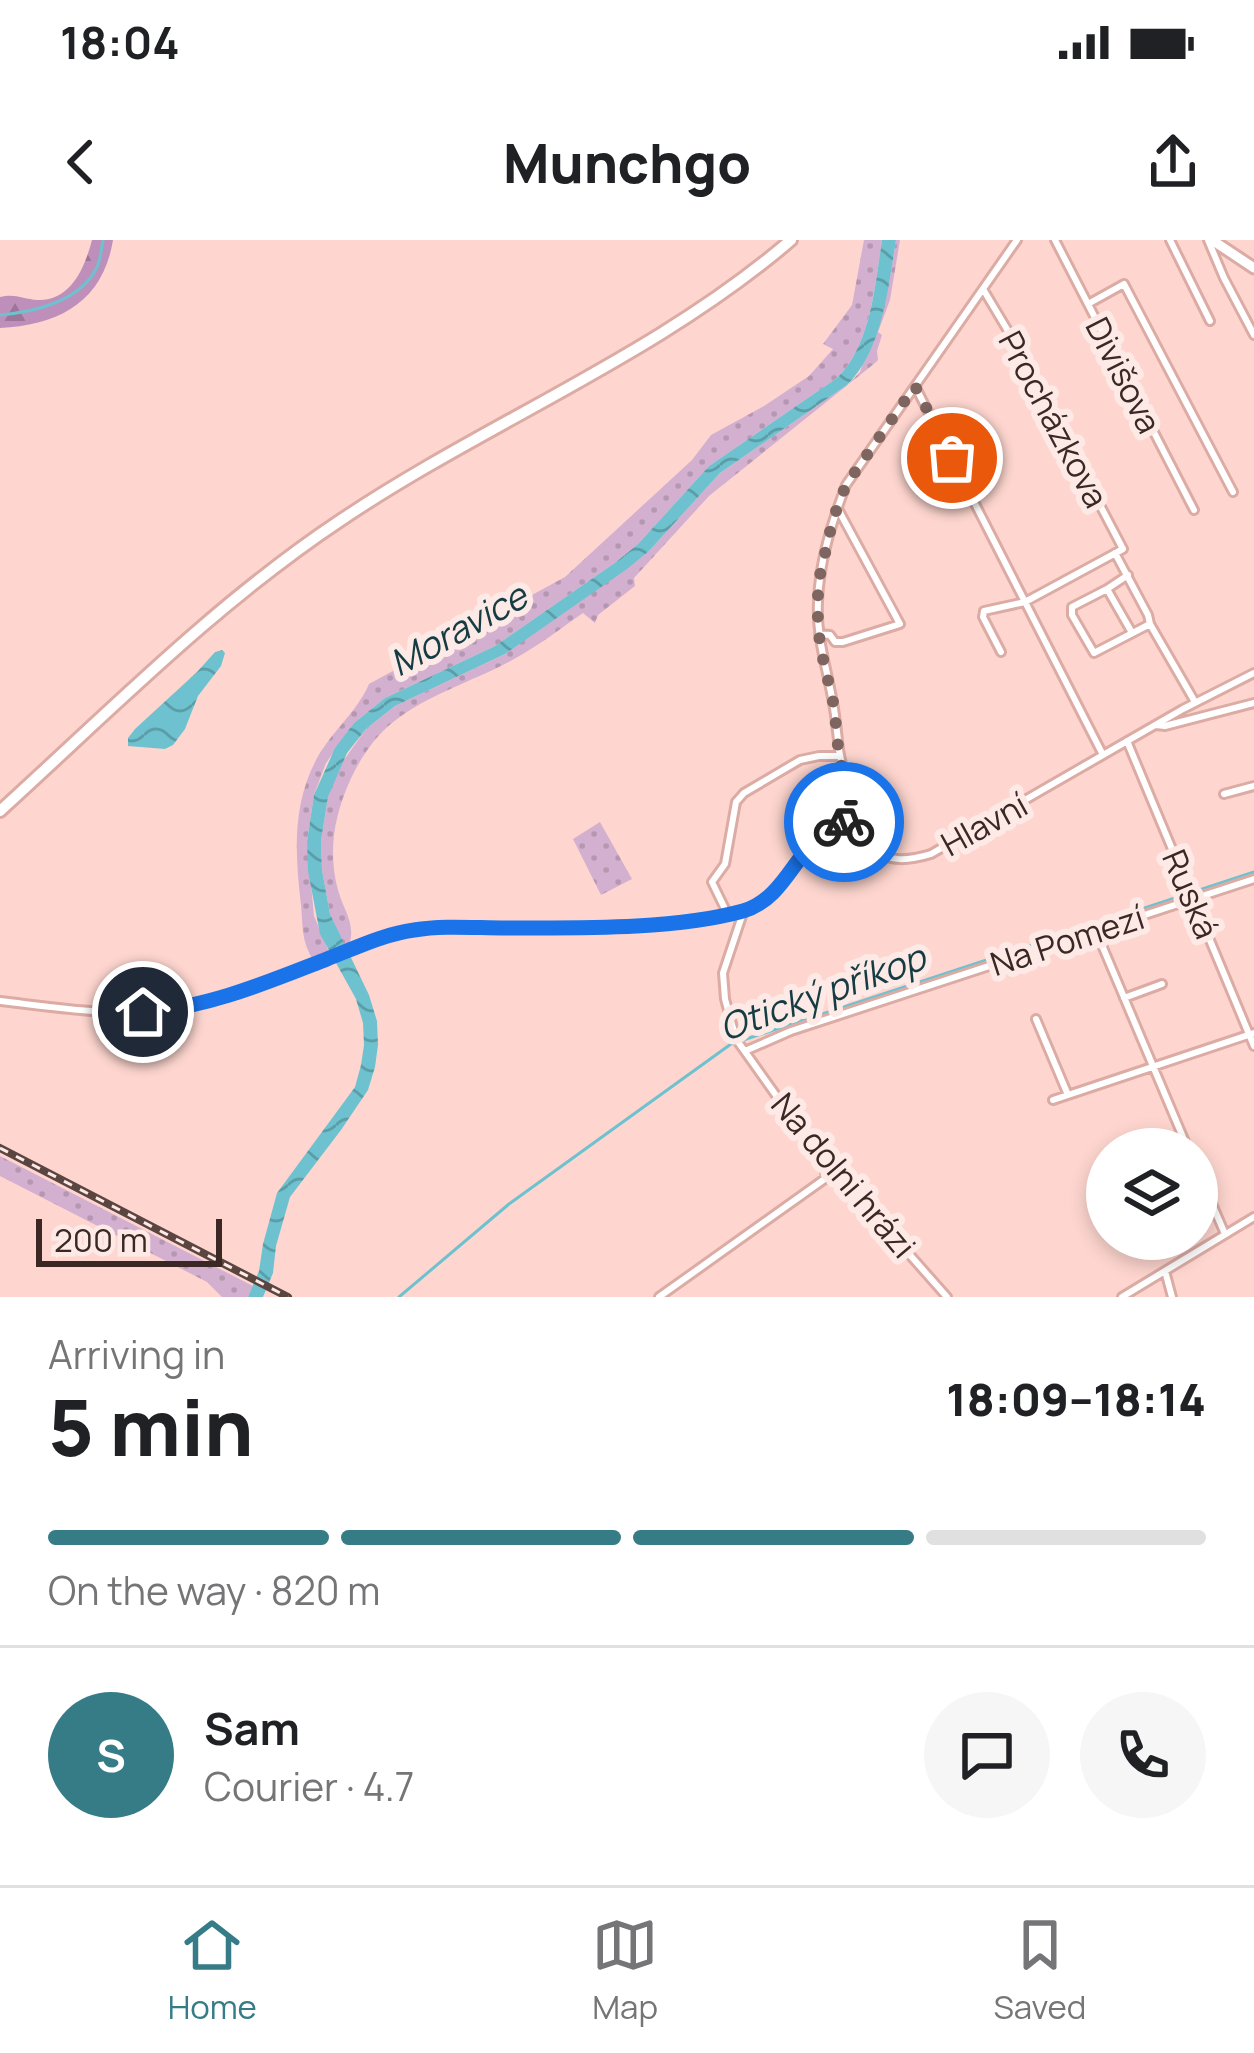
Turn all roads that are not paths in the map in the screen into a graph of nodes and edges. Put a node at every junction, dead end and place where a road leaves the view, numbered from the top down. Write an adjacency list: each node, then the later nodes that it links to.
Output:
1 (791, 240): 34 (main road)
2 (1017, 240): 7 (street)
3 (1055, 240): 8 (street, Divišova)
4 (1170, 240): 9 (street)
5 (1210, 240): 6 (main road); 10 (street)
6 (1254, 268)
7 (982, 289): 11 (street); 15 (street, Procházkova)
8 (1088, 304): 12 (street); 14 (street, Divišova)
9 (1210, 321)
10 (1254, 335)
11 (915, 386): 13 (street); 18 (street)
12 (1233, 492)
13 (838, 508): 21 (street); 21 (street)
14 (1194, 510)
15 (1119, 552): 16 (street, Procházkova); 18 (street)
16 (1128, 575): 17 (street); 19 (street, Procházkova)
17 (1107, 589): 20 (street); 20 (street)
18 (1025, 602): 22 (street); 30 (street)
19 (1150, 624): 20 (street); 24 (street)
20 (1131, 632)
21 (819, 634): 31 (street)
22 (1001, 652)
23 (1254, 673): 24 (street, Hlavní)
24 (1199, 700): 26 (street, Hlavní); 27 (street)
25 (1254, 703): 27 (street, Hlavní)
26 (1183, 709): 27 (street); 28 (street, Hlavní)
27 (1198, 718): 28 (street, Hlavní)
28 (1156, 725): 29 (street, Hlavní)
29 (1127, 741): 30 (street, Hlavní); 37 (street, Ruská)
30 (1103, 755): 35 (street, Hlavní)
31 (839, 756): 35 (street); 39 (street)
32 (1254, 786): 33 (street)
33 (1224, 794)
34 (0, 811)
35 (852, 821): 38 (street)
36 (1254, 879): 37 (street, Na Pomezí)
37 (1191, 894): 40 (street, Na Pomezí); 45 (street, Ruská)
38 (744, 910): 39 (street); 46 (street)
39 (728, 914): 43 (street)
40 (1096, 931): 42 (street); 46 (street, Na Pomezí)
41 (1162, 984): 42 (street)
42 (1124, 998): 48 (street)
43 (0, 1001)
44 (1036, 1019): 49 (street)
45 (1252, 1034): 47 (street, Ruská); 48 (street)
46 (740, 1045): 52 (street, Na dolni hrázi)
47 (1254, 1046)
48 (1153, 1067): 49 (street); 51 (street)
49 (1068, 1095): 50 (street)
50 (1053, 1100)
51 (1179, 1128)
52 (822, 1156): 57 (street); 58 (street, Na dolni hrázi)
53 (1254, 1217): 55 (street)
54 (1218, 1218): 55 (street)
55 (1225, 1234): 56 (street)
56 (1165, 1271): 59 (street); 60 (street)
57 (659, 1297)
58 (947, 1297)
59 (1122, 1297)
60 (1172, 1297)

